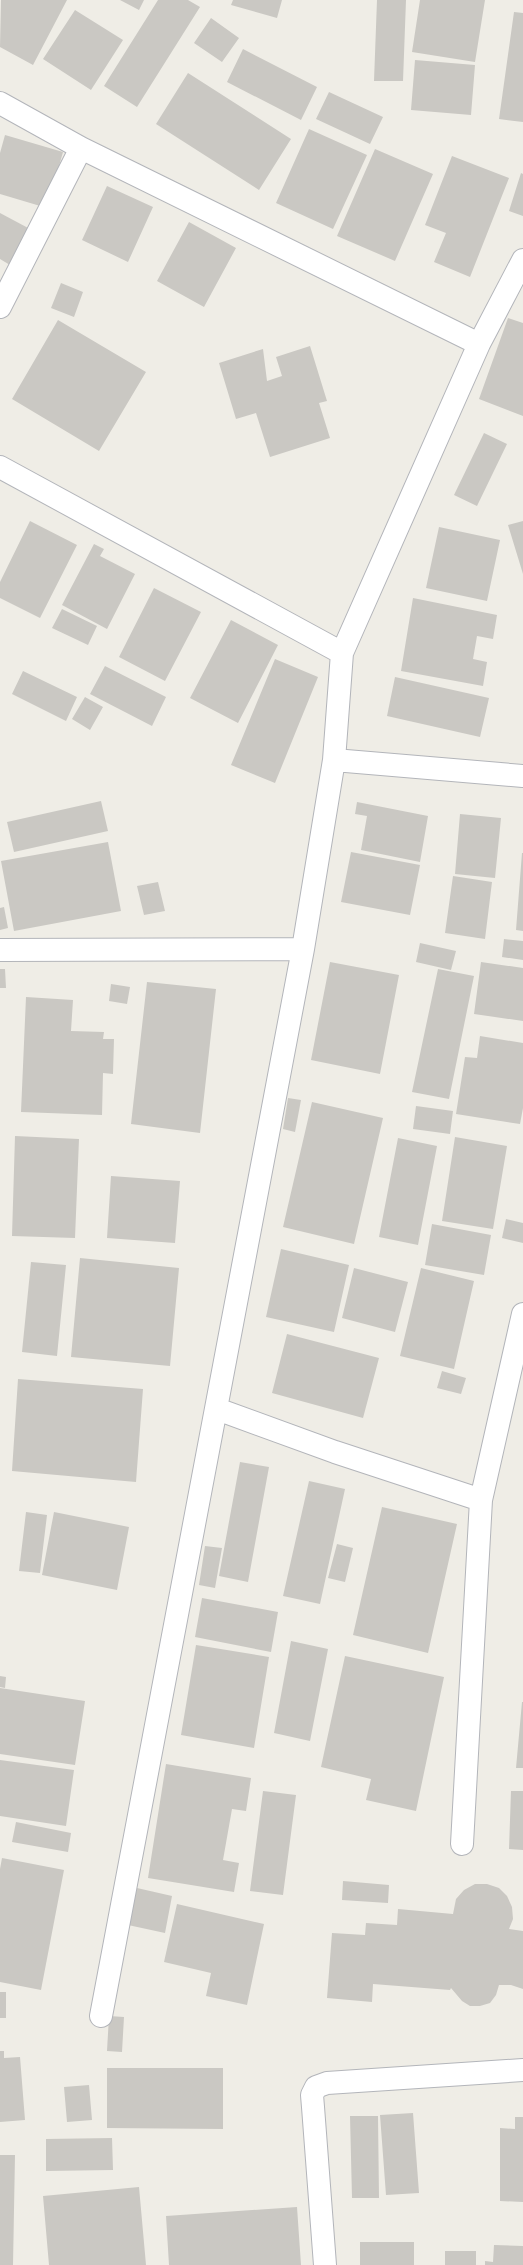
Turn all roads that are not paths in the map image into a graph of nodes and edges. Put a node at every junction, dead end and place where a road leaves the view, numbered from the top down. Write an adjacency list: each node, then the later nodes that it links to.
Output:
1 (0, 103): 2 (street)
2 (81, 148): 4 (street); 5 (street)
3 (523, 260): 5 (street)
4 (0, 307)
5 (479, 344): 7 (street)
6 (0, 467): 7 (street)
7 (342, 654): 8 (street)
8 (334, 760): 9 (street); 10 (street)
9 (523, 776)
10 (303, 949): 11 (street); 14 (street)
11 (0, 950)
12 (523, 1314): 13 (street)
13 (517, 1371): 15 (street)
14 (217, 1409): 15 (street); 17 (street)
15 (481, 1500): 16 (street)
16 (462, 1844)
17 (100, 2016)
18 (523, 2070): 19 (street)
19 (325, 2265)

